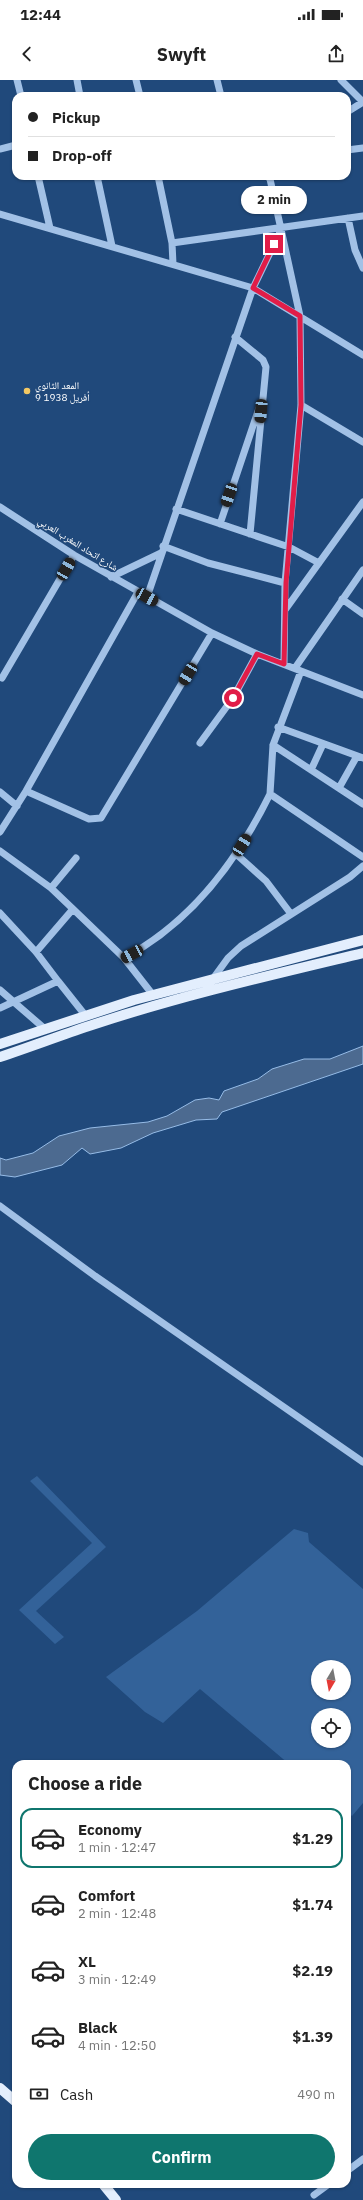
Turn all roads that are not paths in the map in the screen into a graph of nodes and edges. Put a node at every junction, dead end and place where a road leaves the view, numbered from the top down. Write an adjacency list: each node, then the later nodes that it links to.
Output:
1 (17, 80): 6 (street)
2 (77, 80): 7 (street)
3 (136, 80): 8 (street)
4 (217, 80): 9 (street)
5 (341, 80): 10 (street)
6 (20, 92)
7 (79, 92)
8 (139, 92)
9 (220, 92)
10 (363, 102): 11 (street)
11 (351, 110)
12 (12, 146): 14 (street)
13 (363, 148): 15 (street)
14 (0, 149)
15 (351, 150)
16 (39, 180): 23 (street)
17 (98, 180): 26 (street)
18 (161, 180): 25 (street)
19 (271, 180): 24 (street)
20 (0, 214): 23 (street)
21 (363, 216): 22 (street)
22 (348, 218): 24 (street); 28 (street)
23 (50, 228): 26 (street)
24 (282, 228): 25 (street); 29 (street); 30 (street)
25 (172, 243): 27 (street)
26 (112, 246): 27 (street)
27 (173, 264): 29 (street)
28 (363, 268)
29 (253, 288): 30 (street); 31 (street)
30 (300, 316): 32 (street); 34 (street)
31 (235, 337): 33 (street); 38 (street)
32 (363, 355)
33 (263, 396): 39 (street); 40 (street)
34 (301, 405): 35 (street); 41 (street)
35 (363, 442)
36 (363, 502): 44 (street)
37 (0, 506): 43 (street, شارع اتحاد المغرب العربي)
38 (176, 509): 39 (street); 42 (street)
39 (220, 524): 40 (street)
40 (250, 534): 41 (street)
41 (289, 547): 44 (street); 47 (street)
42 (162, 550): 46 (street); 47 (street); 49 (street)
43 (74, 555): 46 (street, شارع اتحاد المغرب العربي); 57 (street)
44 (319, 563): 51 (street)
45 (363, 570): 50 (street)
46 (111, 577): 48 (street, شارع اتحاد المغرب العربي)
47 (286, 583): 51 (street)
48 (138, 592): 49 (street, شارع اتحاد المغرب العربي); 66 (street)
49 (147, 597): 53 (street, شارع اتحاد المغرب العربي)
50 (342, 599): 52 (street); 56 (street)
51 (285, 610): 55 (street)
52 (363, 614)
53 (212, 633): 54 (street, شارع اتحاد المغرب العربي); 66 (street)
54 (257, 654): 55 (street, شارع اتحاد المغرب العربي); 60 (street)
55 (284, 664): 56 (street, شارع اتحاد المغرب العربي)
56 (298, 670): 58 (street, شارع اتحاد المغرب العربي); 59 (street)
57 (2, 678)
58 (363, 695)
59 (278, 727): 61 (street); 62 (street)
60 (200, 743)
61 (323, 744): 63 (street); 64 (street)
62 (273, 745): 64 (street); 68 (street)
63 (360, 757): 65 (street)
64 (311, 770): 65 (street)
65 (339, 788): 69 (street)
66 (26, 791): 70 (street)
67 (0, 792): 70 (street)
68 (270, 794): 73 (street); 74 (street)
69 (363, 804)
70 (17, 806): 71 (street)
71 (0, 832)
72 (0, 851): 77 (street)
73 (236, 854): 80 (street); 84 (street)
74 (363, 857)
75 (76, 858): 77 (street)
76 (363, 866): 80 (street)
77 (52, 888): 78 (street)
78 (73, 909): 82 (street); 84 (street)
79 (0, 913): 82 (street)
80 (291, 914): 85 (street)
81 (363, 940): 85 (main road)
82 (36, 952): 86 (street)
83 (363, 953): 94 (main road)
84 (124, 958): 88 (street)
85 (212, 980): 88 (main road)
86 (58, 981): 89 (street); 91 (street)
87 (0, 990): 89 (street)
88 (154, 995): 91 (main road)
89 (13, 1001): 90 (street); 92 (street)
90 (0, 1008)
91 (85, 1015): 92 (main road)
92 (45, 1029): 93 (main road)
93 (0, 1044)
94 (0, 1057)
95 (0, 1206): 96 (street)
96 (363, 1462)
97 (0, 2088): 98 (main road)
98 (12, 2098)
99 (363, 2159): 100 (street)
100 (351, 2167)
101 (106, 2188): 104 (main road)
102 (324, 2188): 103 (street)
103 (314, 2195)
104 (116, 2200)

